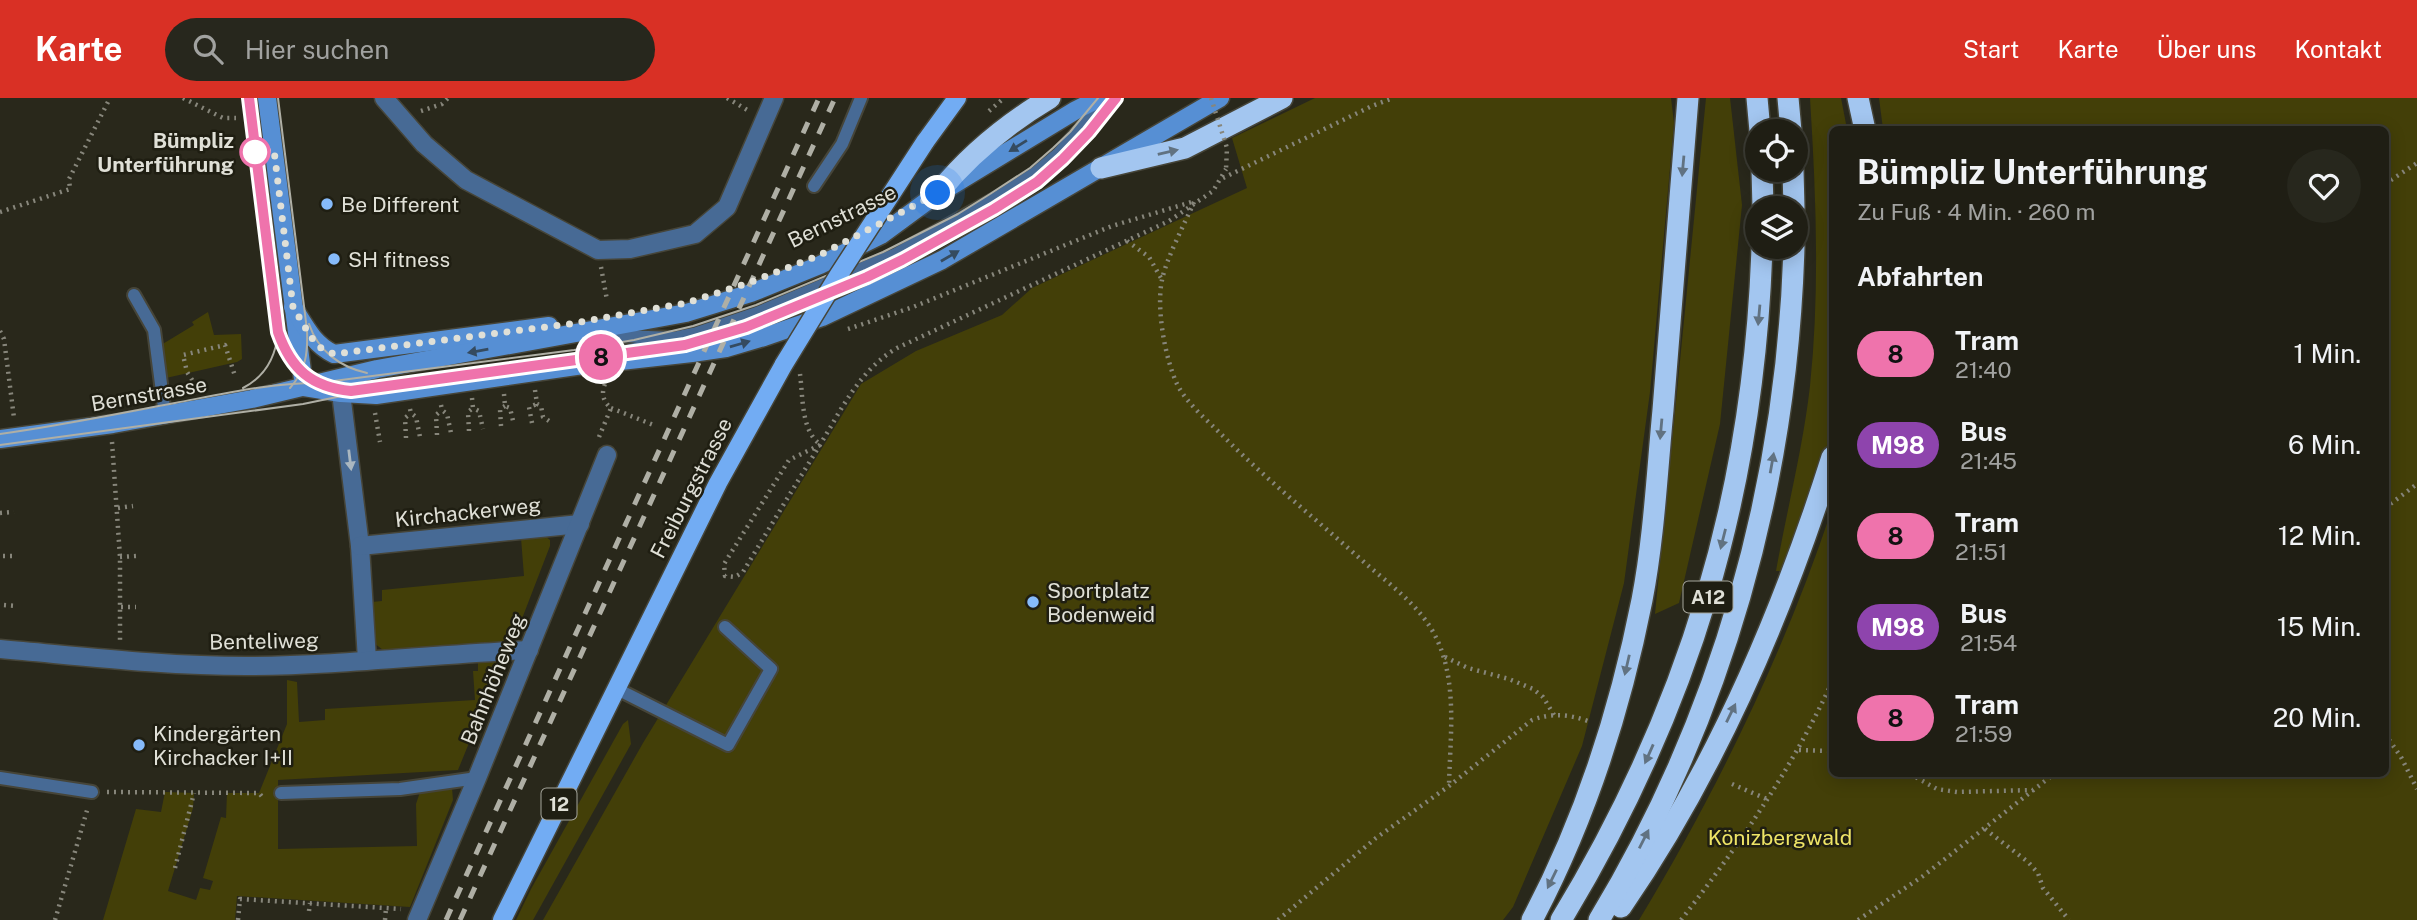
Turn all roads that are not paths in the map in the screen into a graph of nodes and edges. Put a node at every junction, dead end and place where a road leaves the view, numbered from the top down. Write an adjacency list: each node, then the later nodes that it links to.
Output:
1 (267, 98): 24 (main road)
2 (384, 98): 3 (street)
3 (774, 98)
4 (861, 98): 19 (lane)
5 (957, 98): 41 (main road, Freiburgstrasse / 12, bridge)
6 (1050, 98): 20 (highway)
7 (1100, 98): 20 (main road, one-way to 20)
8 (1108, 98): 27 (lane, bridge)
9 (1220, 98): 18 (main road, Bernstrasse)
10 (1282, 98): 18 (highway, one-way to 10)
11 (1688, 98): 48 (highway, one-way to 48)
12 (1757, 98): 15 (highway)
13 (1788, 98): 16 (highway)
14 (1858, 98): 17 (highway)
15 (1759, 119)
16 (1790, 119)
17 (1864, 126)
18 (1101, 168): 28 (main road, Bernstrasse, one-way to 18)
19 (814, 186)
20 (938, 193): 25 (main road, Bernstrasse); 26 (main road, Bernstrasse)
21 (1762, 259): 49 (highway, A12, one-way to 49)
22 (1793, 259): 50 (highway, A12, one-way to 22)
23 (134, 295): 31 (lane)
24 (293, 307): 25 (main road, Bernstrasse); 29 (main road)
25 (503, 332): 26 (lane)
26 (569, 334): 27 (lane); 29 (main road, Bernstrasse, one-way to 29)
27 (673, 338): 28 (lane)
28 (576, 366): 30 (main road, Bernstrasse)
29 (304, 387): 30 (main road, Bernstrasse); 31 (main road, Bernstrasse)
30 (341, 393): 36 (street, one-way to 36)
31 (165, 415): 32 (main road, Bernstrasse)
32 (0, 439)
33 (603, 448): 35 (street, Bahnhöheweg)
34 (1829, 466): 51 (highway, one-way to 34)
35 (580, 524): 36 (street, Kirchackerweg); 39 (street, Bahnhöheweg)
36 (360, 546): 40 (street)
37 (725, 627): 41 (lane)
38 (0, 649): 40 (street, Benteliweg)
39 (529, 650): 40 (street, Benteliweg); 43 (street, Bahnhöheweg)
40 (367, 660)
41 (617, 689): 47 (main road, Freiburgstrasse / 12)
42 (0, 778): 44 (lane)
43 (477, 778): 45 (lane); 46 (street, Bahnhöheweg)
44 (92, 792)
45 (281, 793)
46 (414, 915)
47 (502, 920)
48 (1532, 920)
49 (1562, 920)
50 (1599, 920)
51 (1611, 920)

